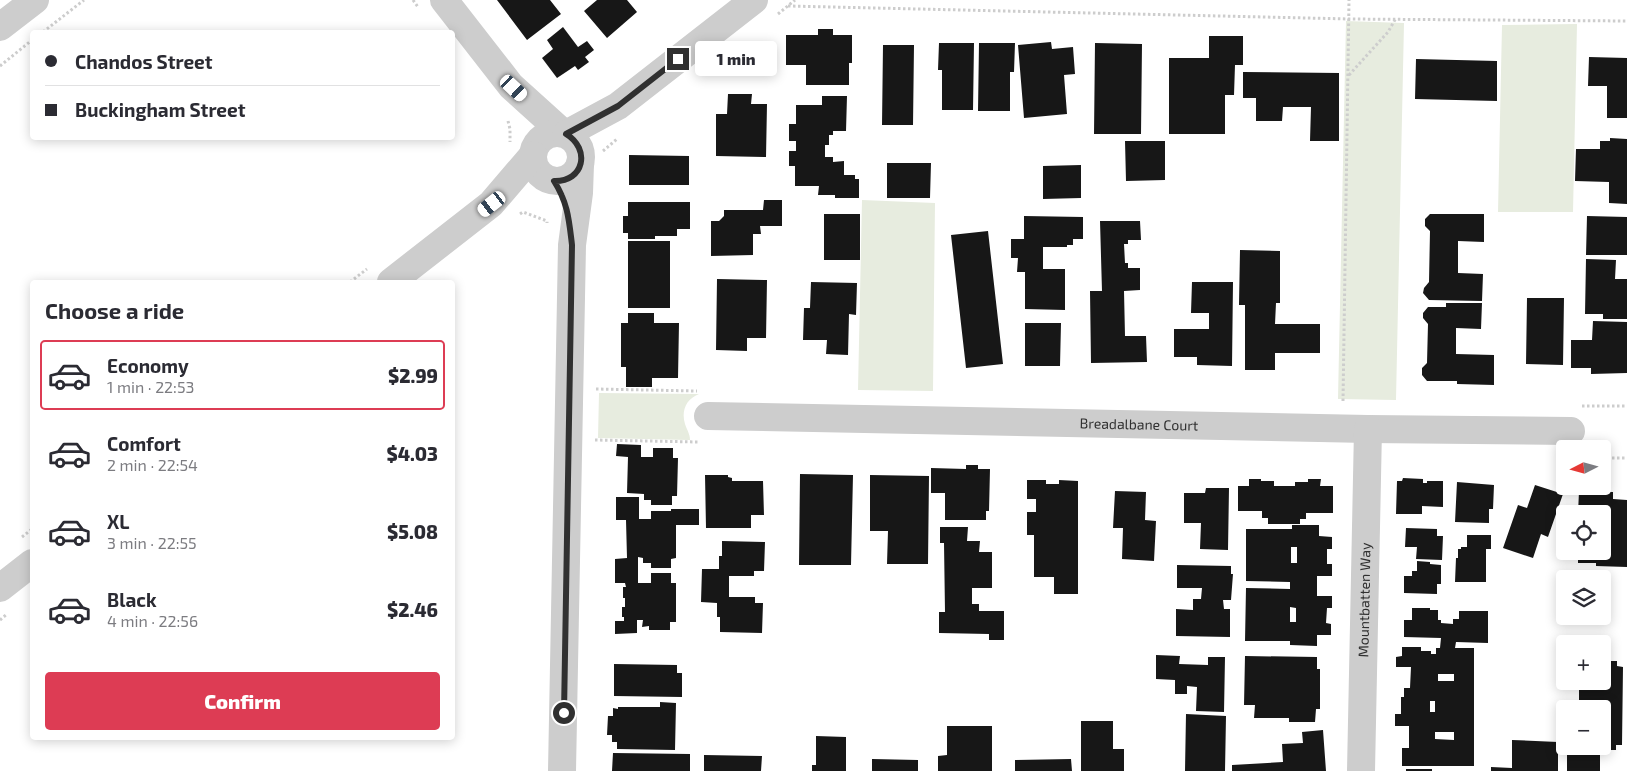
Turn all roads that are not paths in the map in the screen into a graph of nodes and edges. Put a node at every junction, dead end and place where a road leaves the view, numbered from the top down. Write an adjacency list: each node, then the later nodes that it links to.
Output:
1 (35, 0): 4 (street)
2 (444, 0): 5 (street)
3 (763, 9): 6 (street)
4 (0, 27)
5 (514, 88): 6 (street); 7 (street)
6 (578, 148): 7 (street); 8 (street); 10 (street)
7 (525, 151): 8 (street); 9 (street)
8 (552, 181): 9 (street); 10 (street)
9 (492, 204): 11 (street)
10 (572, 245): 17 (street)
11 (382, 273)
12 (708, 416): 13 (street, Breadalbane Court)
13 (1368, 429): 14 (street, Breadalbane Court); 18 (street, Mountbatten Way)
14 (1571, 431)
15 (30, 565): 16 (street)
16 (0, 588)
17 (562, 771)
18 (1361, 771)

